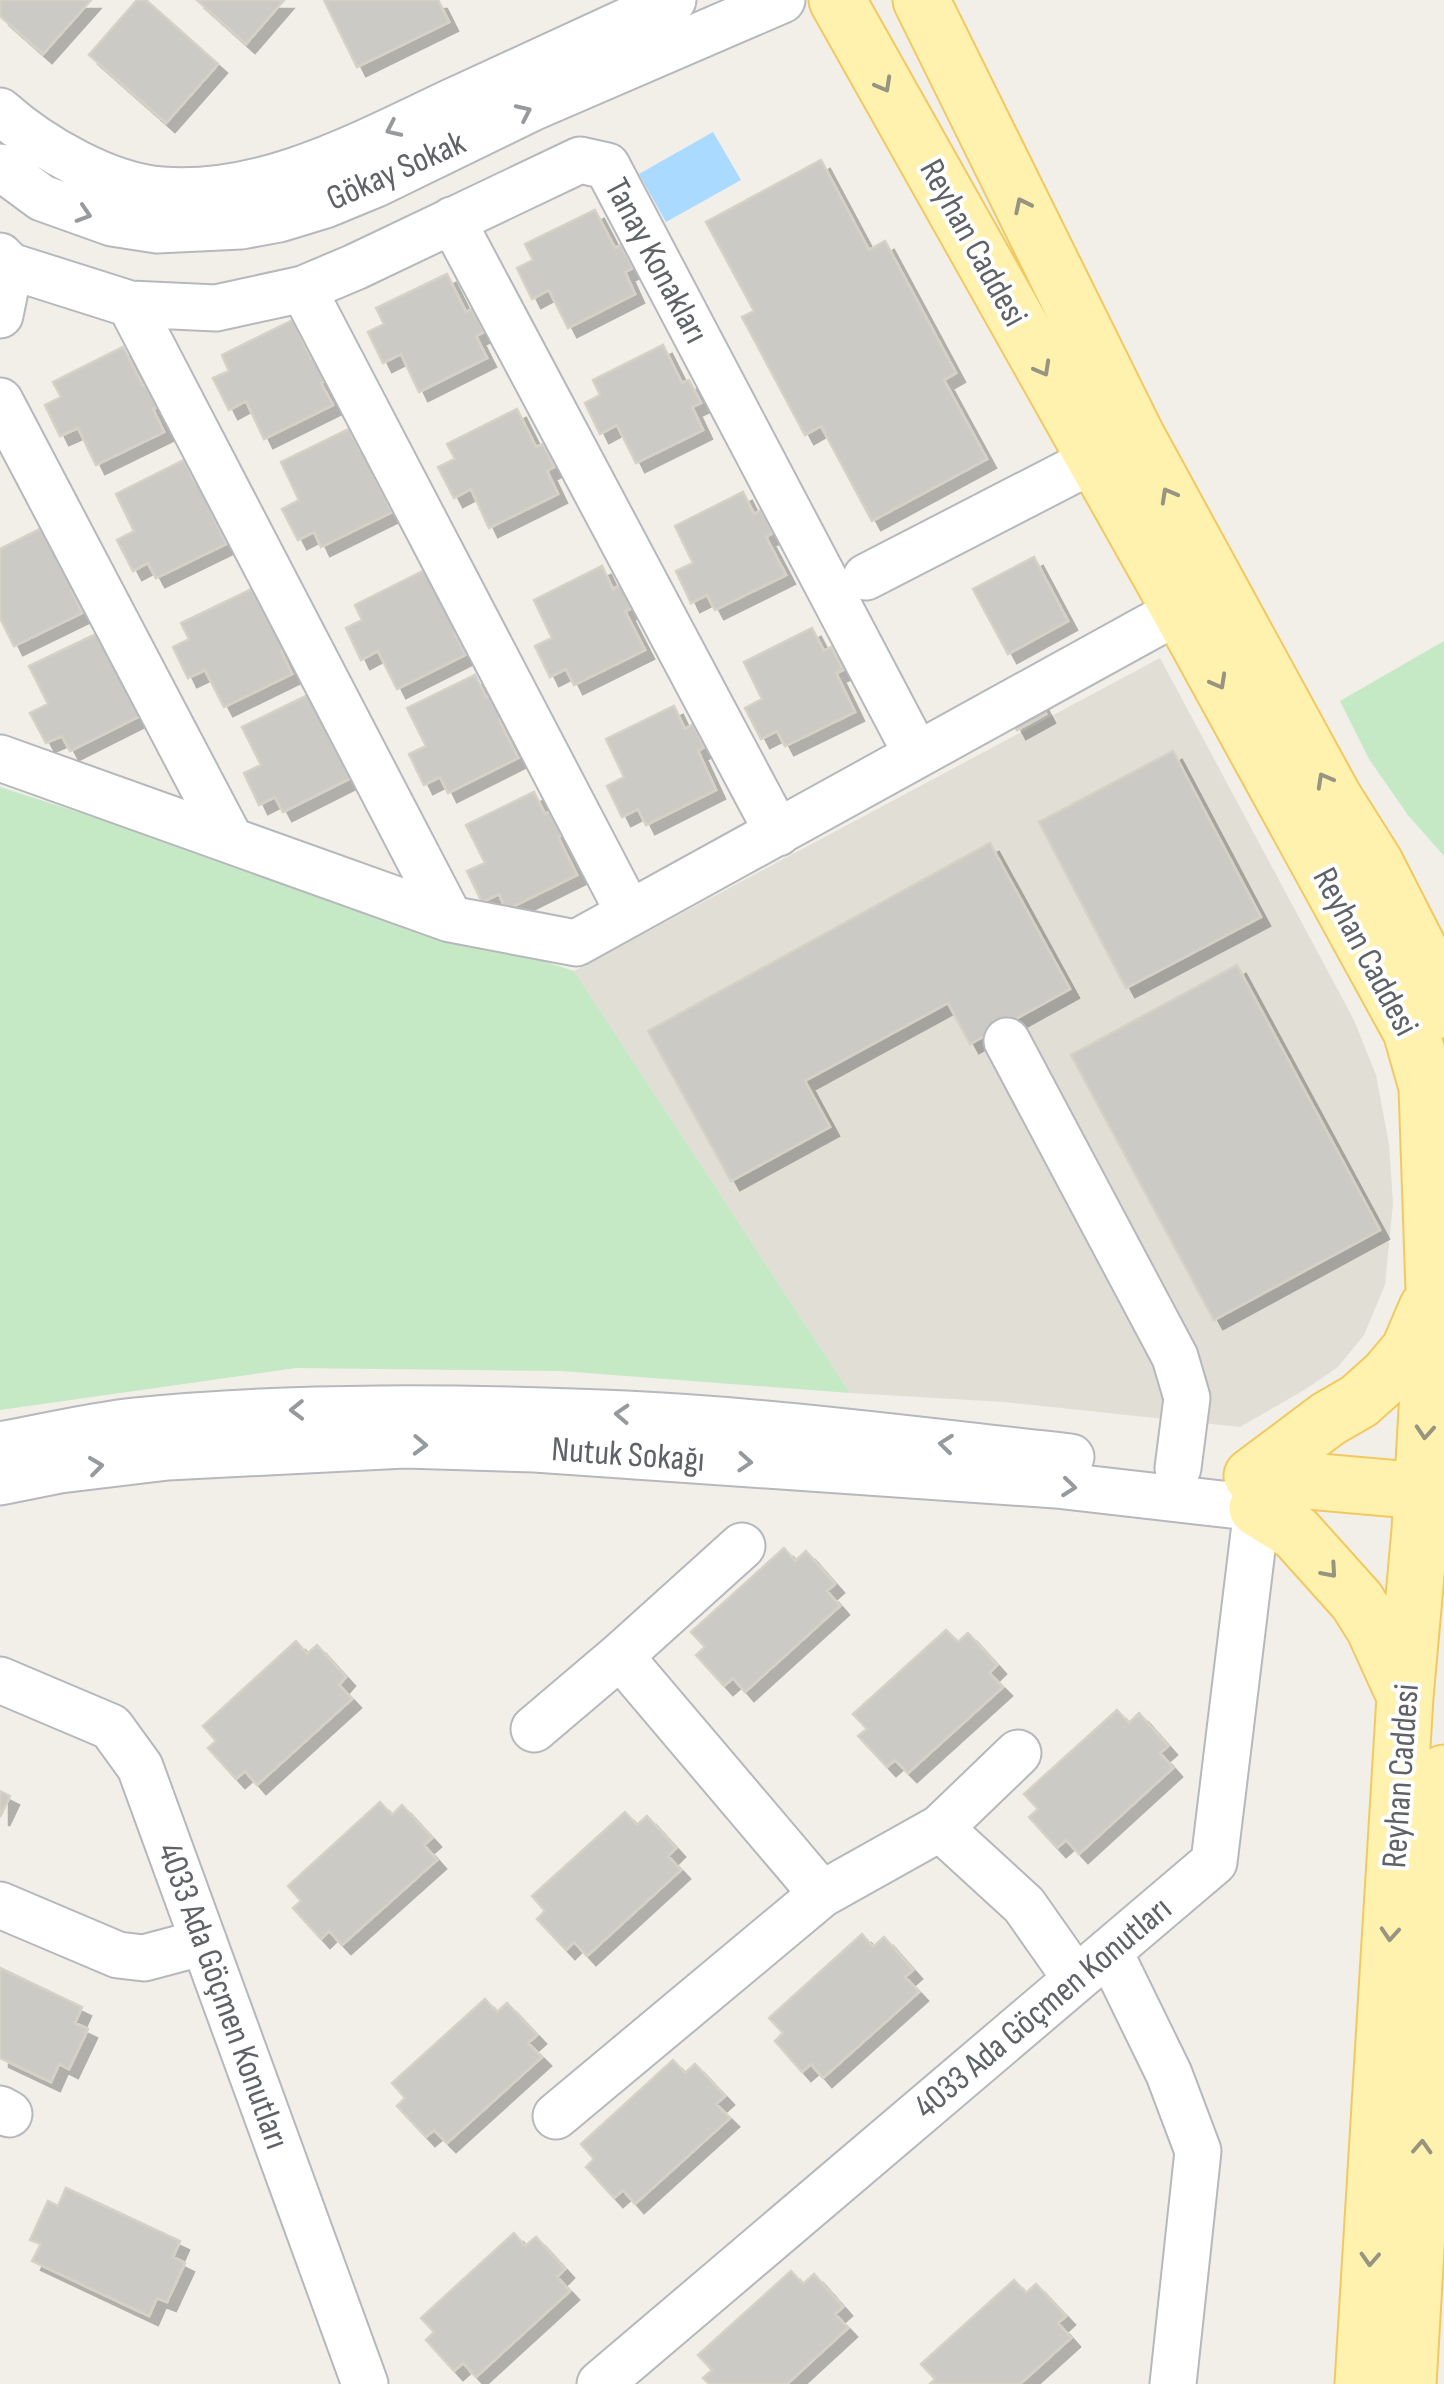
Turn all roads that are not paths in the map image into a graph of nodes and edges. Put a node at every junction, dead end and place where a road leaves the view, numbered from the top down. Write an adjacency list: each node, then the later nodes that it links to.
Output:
1 (672, 0): 6 (street, Gökay Sokak, one-way to 6)
2 (782, 0): 5 (street, Gökay Sokak)
3 (837, 0): 14 (main road, Reyhan Caddesi, one-way to 14)
4 (921, 0): 14 (main road, Reyhan Caddesi, one-way to 4)
5 (699, 16): 7 (street, Gökay Sokak, one-way to 5)
6 (0, 112)
7 (0, 167)
8 (452, 220): 10 (street, Tanay Konakları); 17 (street, Tanay Konakları); 19 (street)
9 (5, 261): 11 (street, Tanay Konakları); 12 (street, Tanay Konakları)
10 (303, 289): 11 (street, Tanay Konakları); 22 (street)
11 (130, 304): 24 (street)
12 (0, 314)
13 (0, 400): 20 (street)
14 (1115, 448): 15 (street); 16 (main road, Reyhan Caddesi); 21 (main road, Reyhan Caddesi, one-way to 14)
15 (866, 578)
16 (1180, 610): 17 (street); 25 (main road, Reyhan Caddesi, one-way to 25)
17 (917, 755): 19 (street)
18 (0, 758): 20 (street)
19 (778, 833): 22 (street)
20 (230, 840): 24 (street)
21 (1375, 863): 23 (main road); 25 (main road, Reyhan Caddesi)
22 (629, 913): 24 (street)
23 (1444, 914)
24 (450, 918)
25 (1438, 1040): 27 (main road, Reyhan Caddesi)
26 (1007, 1041): 29 (street)
27 (1434, 1291): 31 (main road); 32 (main road, Reyhan Caddesi, one-way to 32)
28 (0, 1444): 29 (street, Nutuk Sokağı, one-way to 28)
29 (1178, 1468): 31 (street, Nutuk Sokağı)
30 (0, 1482): 31 (street, Nutuk Sokağı, one-way to 31)
31 (1254, 1492): 32 (main road); 36 (main road, one-way to 36); 44 (street, 4033 Ada Göçmen Konutları)
32 (1433, 1512): 36 (main road, Reyhan Caddesi)
33 (742, 1546): 34 (street)
34 (620, 1656): 37 (street); 41 (street)
35 (0, 1680): 43 (street, 4033 Ada Göçmen Konutları)
36 (1406, 1697): 51 (main road, Reyhan Caddesi, one-way to 51)
37 (534, 1729)
38 (1018, 1753): 40 (street)
39 (1444, 1773): 46 (main road, one-way to 39)
40 (940, 1828): 41 (street); 44 (street)
41 (822, 1894): 45 (street)
42 (0, 1904): 43 (street)
43 (204, 1942): 48 (street, 4033 Ada Göçmen Konutları)
44 (1093, 1965): 49 (street, 4033 Ada Göçmen Konutları); 50 (street)
45 (556, 2116)
46 (1430, 2274): 47 (main road)
47 (1421, 2365)
48 (366, 2384)
49 (600, 2384)
50 (1172, 2384)
51 (1363, 2384)

